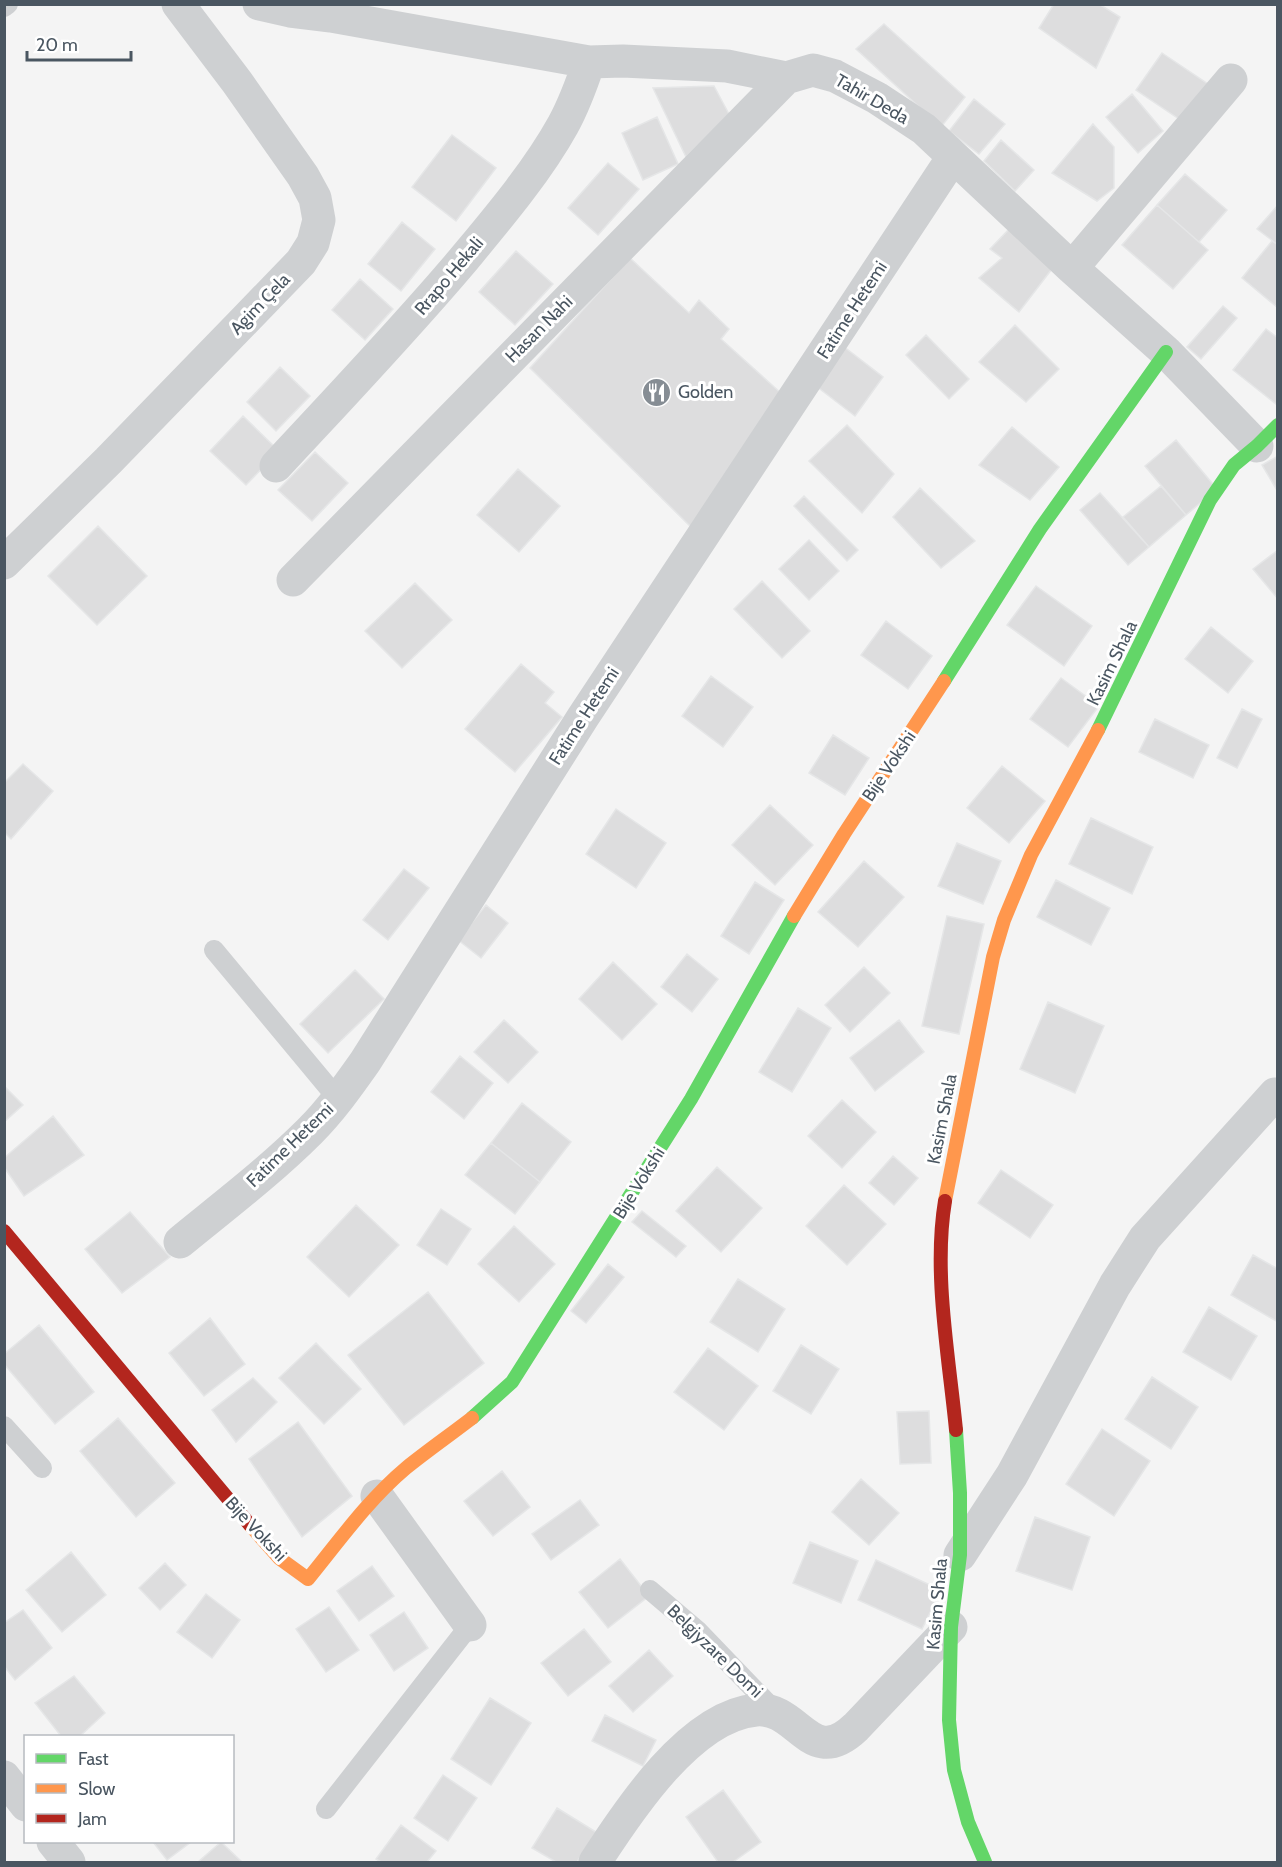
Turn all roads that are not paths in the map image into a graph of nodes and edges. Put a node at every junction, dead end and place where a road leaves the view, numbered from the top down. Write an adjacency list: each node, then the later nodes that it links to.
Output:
1 (178, 4): 11 (street, Agim Çela)
2 (259, 4): 3 (street, Tahir Deda)
3 (589, 62): 4 (street, Tahir Deda); 10 (street, Rrapo Hekali)
4 (786, 78): 6 (street, Tahir Deda); 12 (street, Hasan Nahi)
5 (1231, 80): 7 (street)
6 (953, 157): 7 (street, Tahir Deda); 15 (street, Fatime Hetemi)
7 (1072, 268): 8 (street, Tahir Deda)
8 (1166, 352): 9 (street, Tahir Deda); 20 (street, Bije Vokshi)
9 (1267, 435): 21 (street, Kasim Shala)
10 (276, 466)
11 (4, 563)
12 (293, 580)
13 (214, 950): 15 (lane)
14 (1275, 1094): 21 (street)
15 (338, 1099): 17 (street, Fatime Hetemi)
16 (4, 1231): 20 (street, Bije Vokshi)
17 (180, 1242)
18 (4, 1426): 19 (lane)
19 (42, 1468)
20 (377, 1496): 23 (street)
21 (960, 1555): 24 (street, Kasim Shala)
22 (650, 1590): 25 (lane, Belgjyzare Domi)
23 (470, 1625): 28 (lane)
24 (951, 1627): 25 (street, Belgjyzare Domi); 32 (street, Kasim Shala)
25 (778, 1714): 31 (street, Belgjyzare Domi)
26 (4, 1777): 27 (street)
27 (24, 1802)
28 (326, 1809)
29 (54, 1843): 30 (street)
30 (69, 1863)
31 (595, 1863)
32 (985, 1863)

